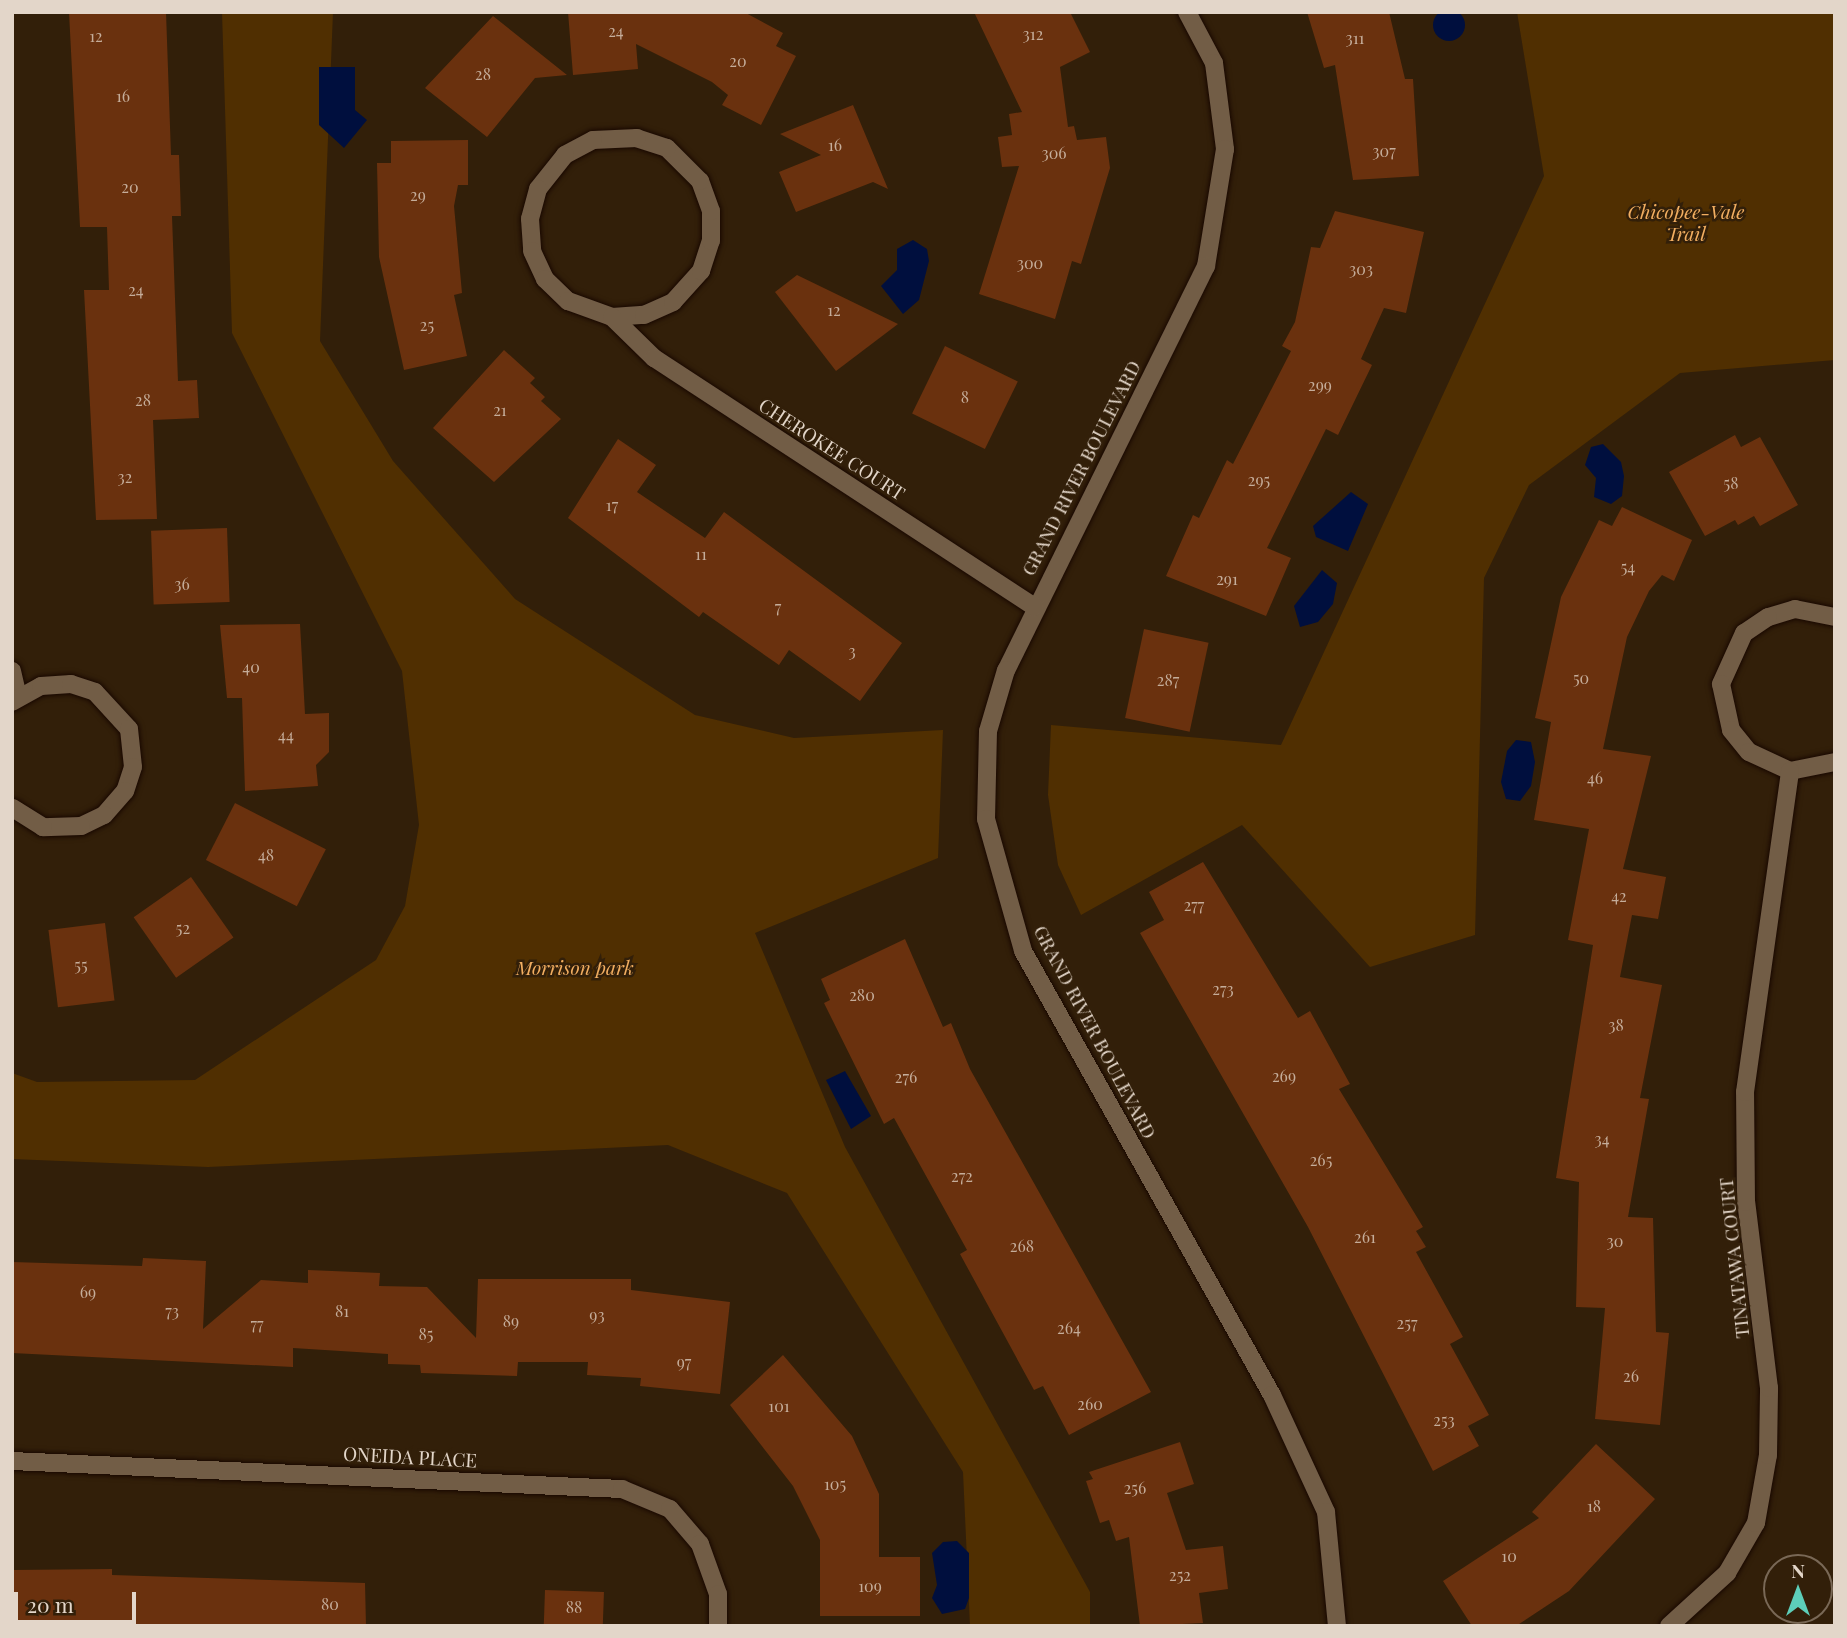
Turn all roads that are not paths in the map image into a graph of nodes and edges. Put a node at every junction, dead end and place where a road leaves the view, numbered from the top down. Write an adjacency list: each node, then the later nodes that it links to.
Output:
1 (1187, 12): 3 (street, GRAND RIVER BOULEVARD)
2 (612, 317): 2 (street, CHEROKEE COURT); 3 (street, CHEROKEE COURT)
3 (1035, 607): 12 (street, GRAND RIVER BOULEVARD)
4 (1835, 617): 8 (street)
5 (12, 671): 6 (street)
6 (15, 699): 9 (street)
7 (1835, 762): 8 (street)
8 (1790, 771): 13 (street, TINATAWA COURT)
9 (12, 808)
10 (12, 1461): 11 (street, ONEIDA PLACE)
11 (718, 1626)
12 (1336, 1626)
13 (1669, 1626)

